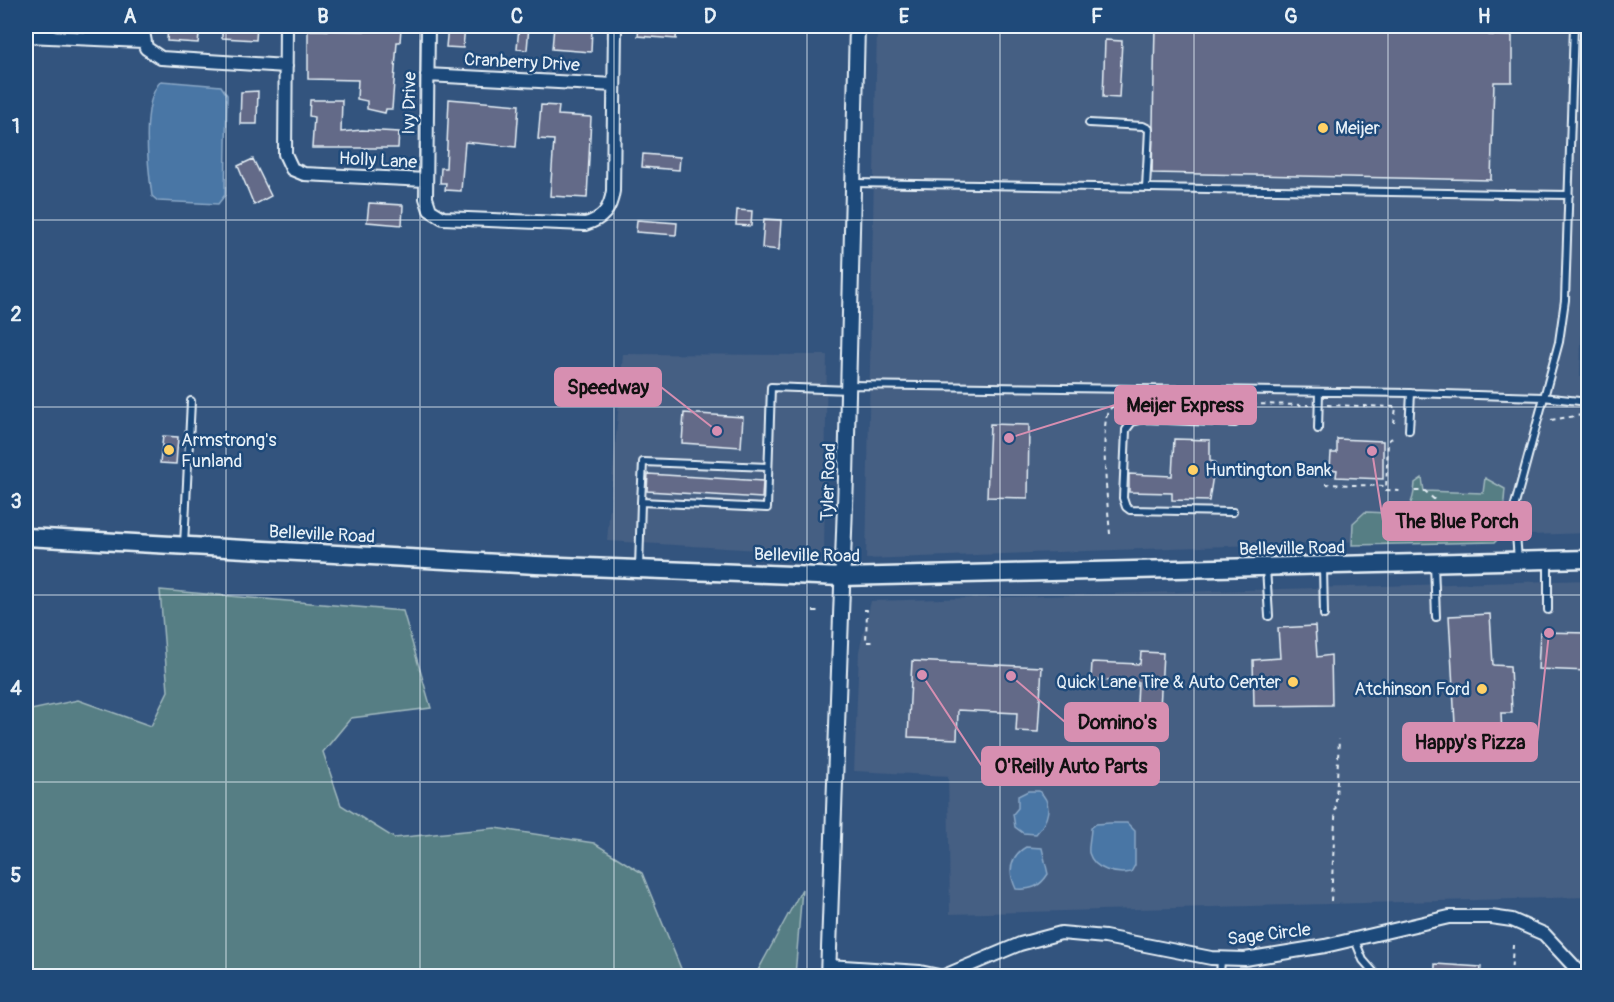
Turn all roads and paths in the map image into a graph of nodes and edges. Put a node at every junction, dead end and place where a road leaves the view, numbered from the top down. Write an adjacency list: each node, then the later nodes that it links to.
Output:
1 (142, 26): 8 (street)
2 (286, 26): 9 (street)
3 (428, 26): 10 (street, Ivy Drive)
4 (615, 26): 11 (street, Holly Lane)
5 (857, 26): 14 (street, Tyler Road)
6 (1574, 26): 16 (lane)
7 (26, 36): 8 (street)
8 (143, 41): 9 (street)
9 (286, 66): 13 (street, Holly Lane)
10 (427, 75): 11 (street, Cranberry Drive); 13 (street, Ivy Drive)
11 (614, 85): 13 (street, Holly Lane)
12 (1089, 123): 15 (lane)
13 (426, 180)
14 (854, 183): 15 (lane); 17 (street, Tyler Road)
15 (1146, 188): 16 (lane)
16 (1569, 195): 20 (lane)
17 (849, 387): 18 (lane); 31 (lane); 50 (street, Tyler Road)
18 (1319, 392): 19 (lane); 28 (lane)
19 (1411, 393): 20 (lane); 29 (lane)
20 (1543, 397): 22 (lane); 45 (lane)
21 (191, 401): 42 (lane)
22 (1588, 402)
23 (1396, 406): 27 (path)
24 (1588, 414): 25 (path)
25 (1551, 420)
26 (1235, 423): 37 (lane)
27 (1394, 423)
28 (1318, 429)
29 (1409, 430)
30 (1392, 438): 33 (path)
31 (768, 467): 36 (lane); 36 (lane)
32 (1325, 484): 33 (path)
33 (1386, 486): 34 (path)
34 (1400, 491)
35 (1415, 491): 38 (path)
36 (641, 502): 49 (lane)
37 (1233, 512)
38 (1449, 513): 39 (path); 40 (path)
39 (1445, 519)
40 (1463, 519)
41 (26, 537): 42 (main road, Belleville Road)
42 (184, 546): 49 (main road, Belleville Road)
43 (1588, 559): 44 (main road, Belleville Road)
44 (1548, 560): 45 (main road, Belleville Road); 54 (lane)
45 (1518, 561): 46 (main road, Belleville Road)
46 (1434, 563): 47 (main road, Belleville Road); 57 (lane)
47 (1323, 567): 48 (main road, Belleville Road); 55 (lane)
48 (1266, 568): 50 (main road, Belleville Road); 56 (lane)
49 (639, 569): 50 (main road, Belleville Road)
50 (842, 577): 64 (street, Tyler Road)
51 (813, 610): 52 (path)
52 (822, 610)
53 (864, 610): 58 (path)
54 (1548, 610)
55 (1324, 615)
56 (1269, 616)
57 (1436, 617)
58 (875, 642)
59 (1339, 739): 60 (path)
60 (1331, 901)
61 (1354, 939): 63 (street, Sage Circle); 69 (lane); 71 (street, Sage Circle)
62 (1513, 945): 70 (path)
63 (1221, 958): 65 (street, Sage Circle); 68 (lane)
64 (828, 971): 66 (street)
65 (973, 971): 67 (street, Sage Circle)
66 (939, 976)
67 (944, 976)
68 (1220, 976)
69 (1377, 976)
70 (1511, 976)
71 (1583, 976)

